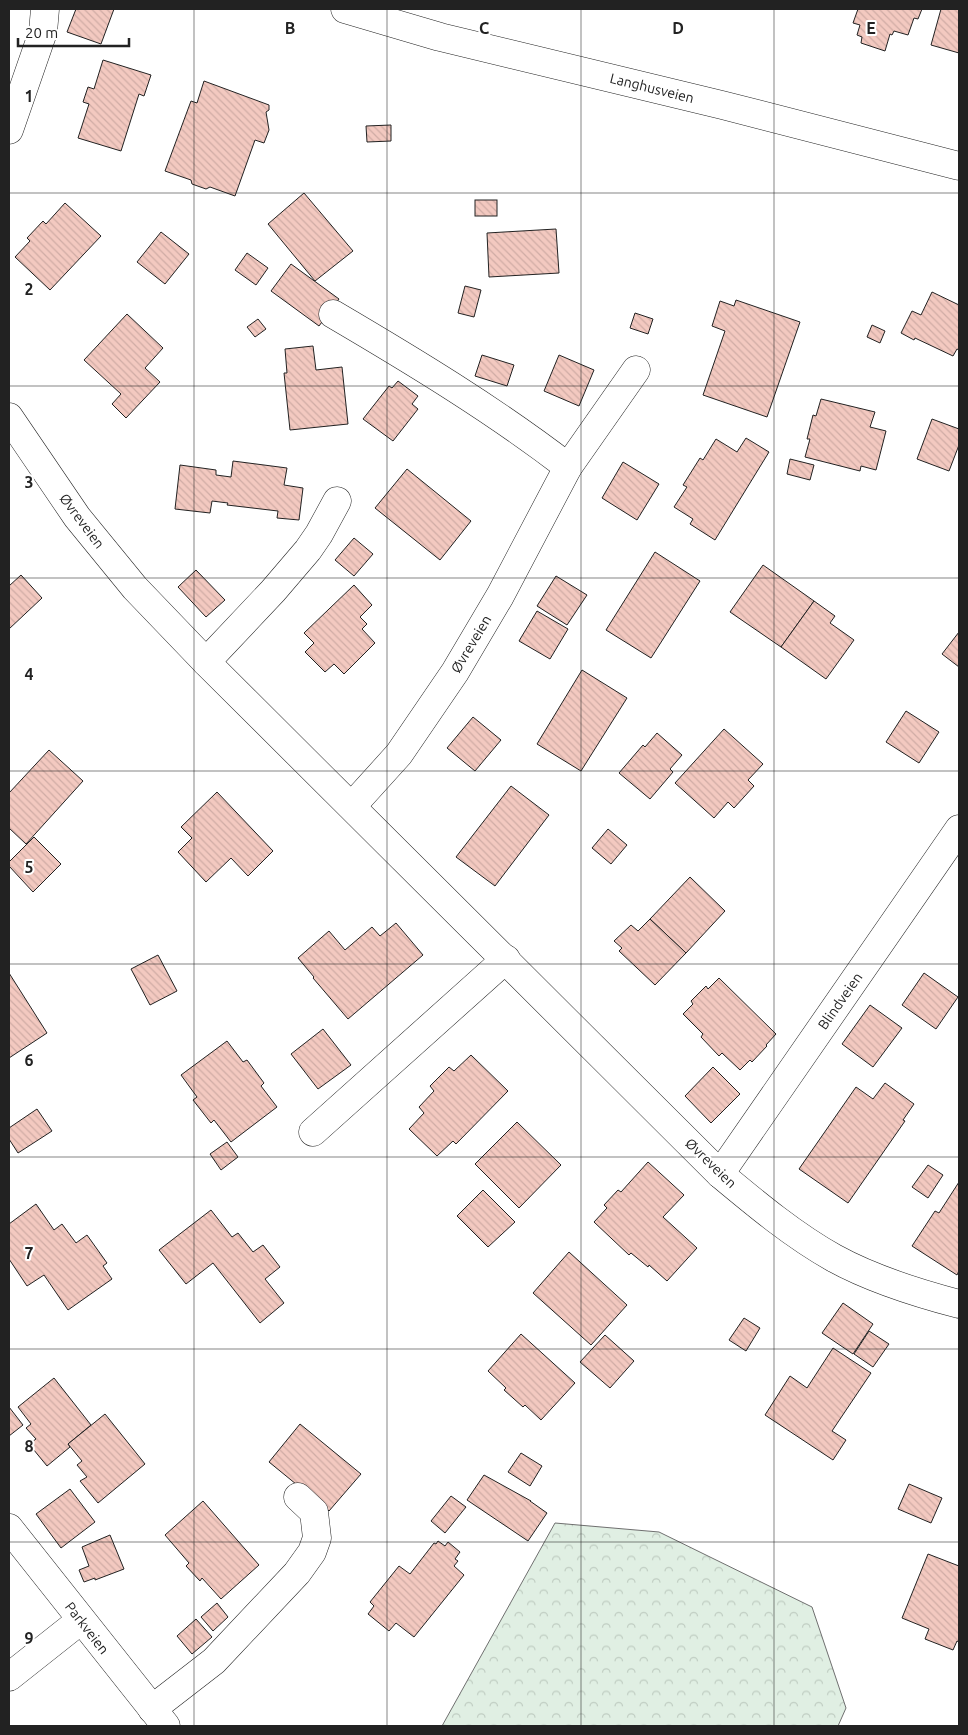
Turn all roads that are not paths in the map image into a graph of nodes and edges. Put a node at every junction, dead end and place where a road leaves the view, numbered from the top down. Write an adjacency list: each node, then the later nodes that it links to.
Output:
1 (45, 9): 3 (street)
2 (345, 9): 4 (street, Langhusveien)
3 (9, 130)
4 (959, 166)
5 (333, 314): 8 (street)
6 (636, 370): 8 (street, Øvreveien)
7 (9, 417): 10 (street, Øvreveien)
8 (568, 467): 11 (street, Øvreveien)
9 (337, 501): 10 (street)
10 (206, 662): 11 (street, Øvreveien)
11 (352, 806): 13 (street, Øvreveien)
12 (959, 829): 15 (street, Blindveien)
13 (506, 959): 14 (street); 15 (street, Øvreveien)
14 (313, 1132)
15 (720, 1174): 16 (street, Øvreveien)
16 (959, 1304)
17 (298, 1497): 21 (street)
18 (9, 1528): 19 (street, Parkveien)
19 (81, 1620): 20 (street); 21 (street, Parkveien)
20 (9, 1677)
21 (159, 1718)

